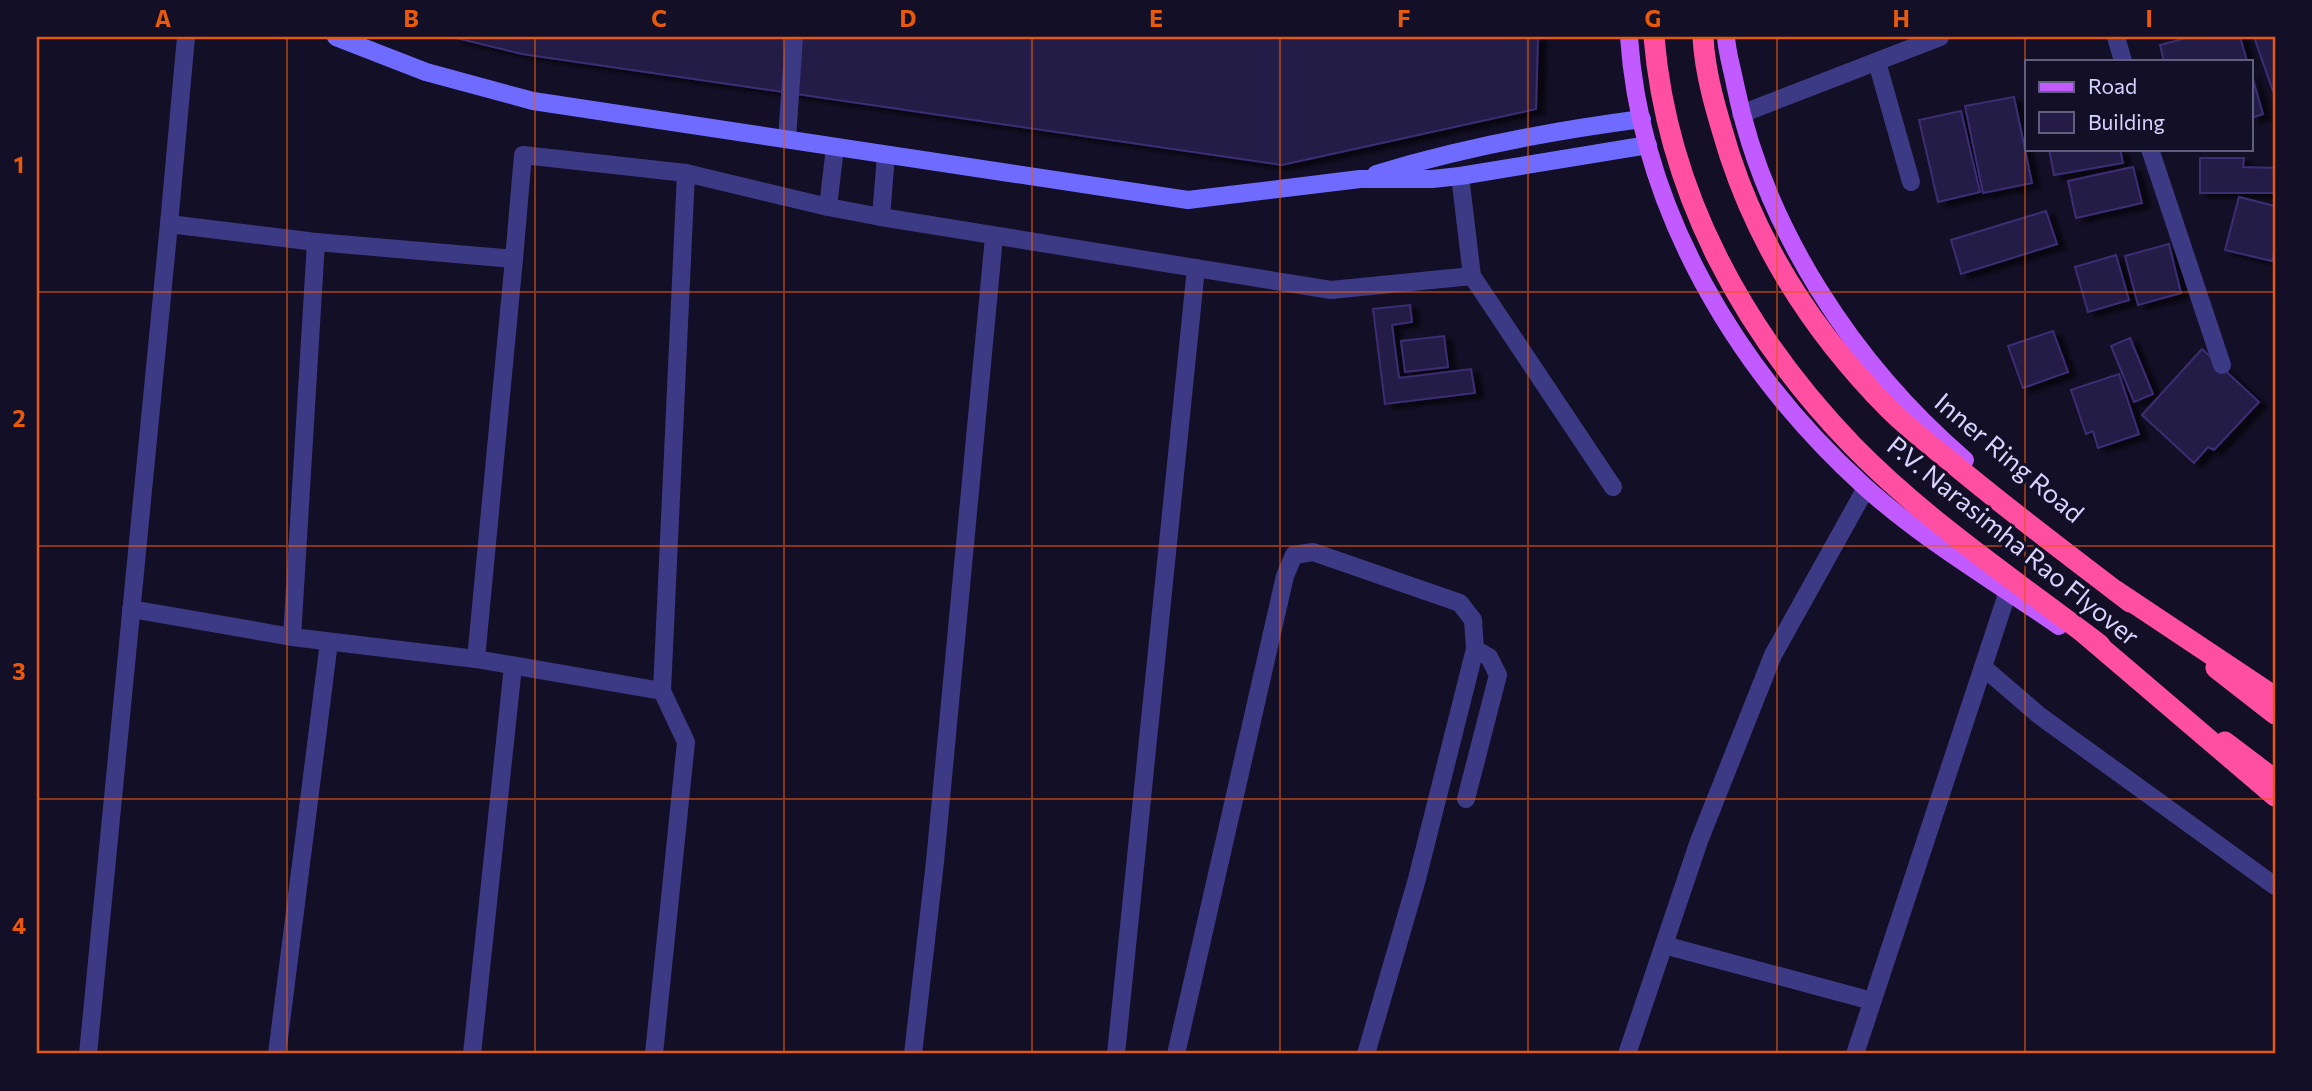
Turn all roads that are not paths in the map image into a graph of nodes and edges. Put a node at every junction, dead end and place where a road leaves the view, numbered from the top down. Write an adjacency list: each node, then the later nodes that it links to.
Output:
1 (186, 37): 25 (street)
2 (336, 37): 14 (street)
3 (794, 37): 14 (street)
4 (1629, 37): 13 (main road)
5 (1654, 37): 37 (highway, P.V. Narasimha Rao Flyover)
6 (1703, 37): 35 (highway, P.V. Narasimha Rao Flyover)
7 (1726, 37): 12 (main road, Inner Ring Road)
8 (1940, 37): 11 (street)
9 (2116, 37): 10 (street)
10 (2123, 60)
11 (1877, 62): 12 (street); 22 (street)
12 (1741, 114): 45 (main road, Inner Ring Road)
13 (1642, 119): 15 (main road); 21 (street)
14 (787, 139): 16 (street)
15 (1648, 145): 20 (street); 33 (main road)
16 (835, 147): 18 (street); 23 (street)
17 (2150, 150): 31 (street)
18 (886, 155): 21 (street); 24 (street)
19 (686, 173): 23 (street); 28 (street); 44 (street)
20 (1460, 176): 21 (street); 30 (street)
21 (1360, 179)
22 (1911, 182)
23 (828, 207): 24 (street)
24 (881, 217): 26 (street)
25 (169, 224): 27 (street); 36 (street)
26 (994, 237): 29 (street); 57 (street)
27 (316, 242): 28 (street); 38 (street)
28 (514, 259): 41 (street)
29 (1196, 268): 30 (street); 58 (street)
30 (1472, 276): 32 (street)
31 (2222, 366)
32 (1613, 487)
33 (1866, 488): 34 (main road); 51 (street)
34 (2008, 591): 43 (street); 48 (main road)
35 (2116, 591): 45 (highway, bridge); 46 (highway, P.V. Narasimha Rao Flyover, bridge)
36 (131, 609): 38 (street); 53 (street)
37 (2085, 634): 47 (highway, P.V. Narasimha Rao Flyover, bridge); 48 (highway, bridge)
38 (292, 637): 39 (street)
39 (330, 642): 41 (street); 54 (street)
40 (1475, 649): 49 (street); 59 (street); 60 (street)
41 (476, 659): 42 (street)
42 (513, 666): 44 (street); 55 (street)
43 (1983, 667): 50 (street); 52 (street)
44 (662, 691): 56 (street)
45 (2275, 699)
46 (2275, 713)
47 (2275, 780)
48 (2275, 794)
49 (1466, 799)
50 (2275, 886)
51 (1664, 945): 52 (street); 61 (street)
52 (1872, 1001): 62 (street)
53 (88, 1054)
54 (277, 1054)
55 (472, 1054)
56 (654, 1054)
57 (913, 1054)
58 (1116, 1054)
59 (1176, 1054)
60 (1366, 1054)
61 (1627, 1054)
62 (1855, 1054)

